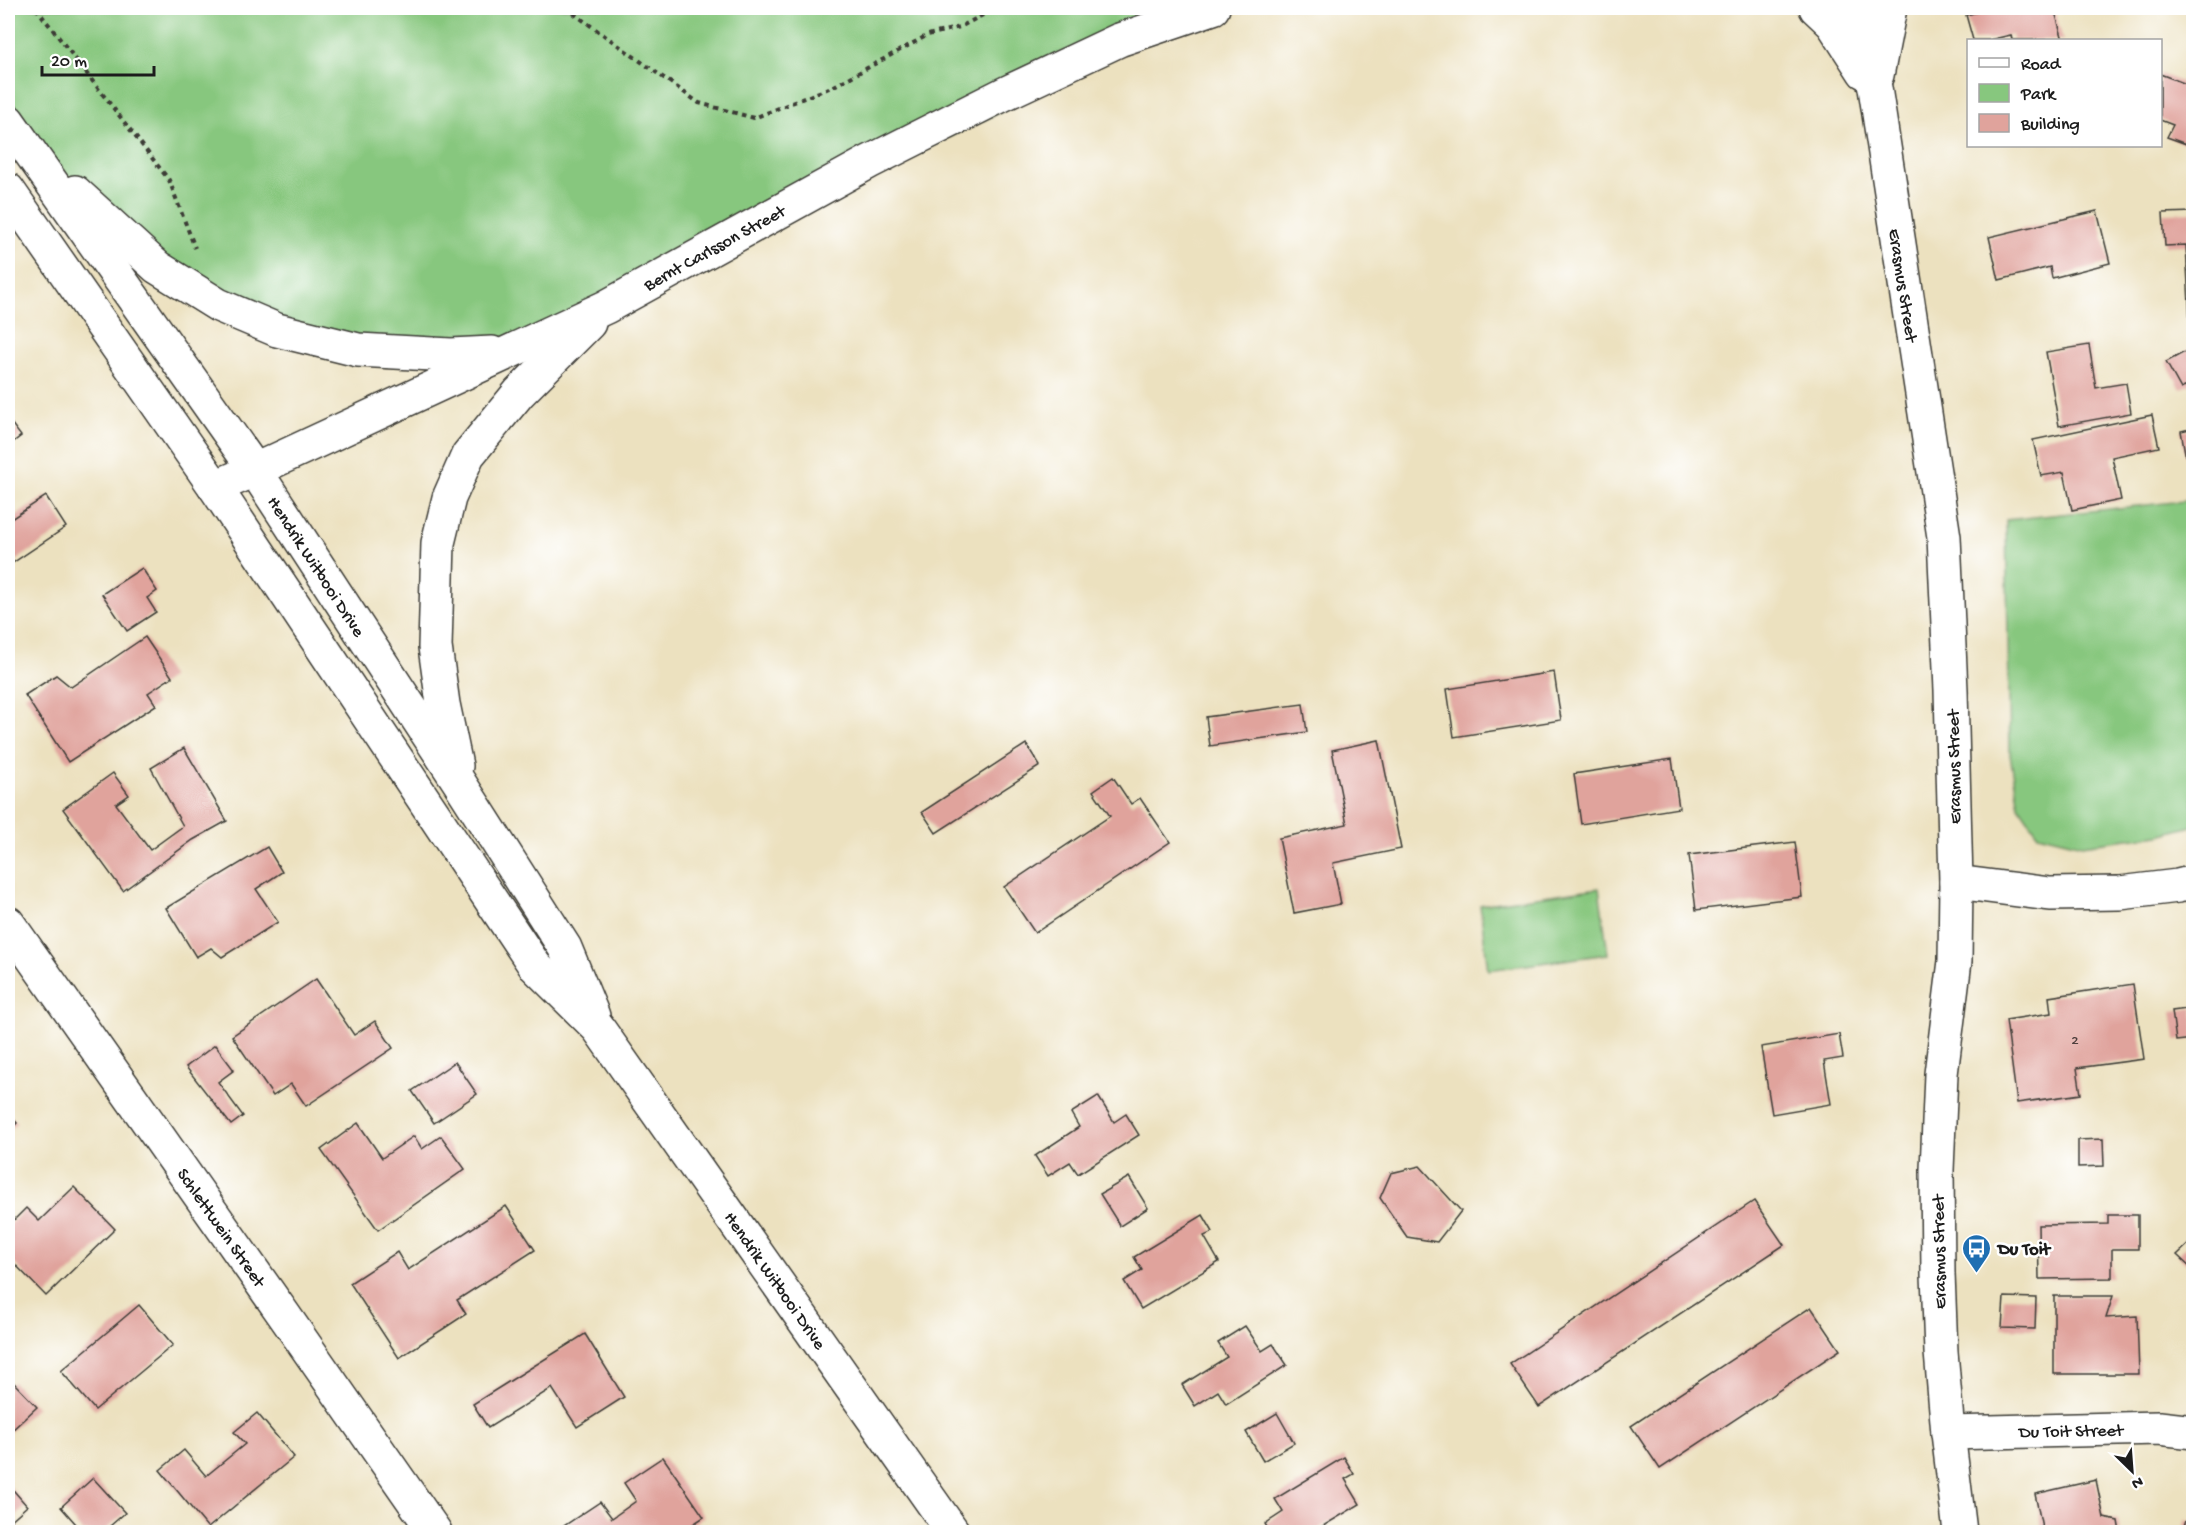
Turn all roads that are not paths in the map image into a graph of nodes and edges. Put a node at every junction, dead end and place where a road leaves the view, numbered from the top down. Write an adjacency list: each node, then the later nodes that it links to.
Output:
1 (1213, 8): 9 (street, Bernt Carlsson Street)
2 (1816, 8): 5 (street)
3 (1857, 8): 5 (street, Erasmus Street)
4 (1890, 8): 5 (street)
5 (1875, 88): 14 (street, Erasmus Street)
6 (8, 121): 7 (street, Hendrik Witbooi Drive)
7 (32, 153): 10 (street); 11 (street, Hendrik Witbooi Drive)
8 (8, 190): 12 (street, Hendrik Witbooi Drive)
9 (606, 307): 10 (street, Bernt Carlsson Street); 13 (street)
10 (506, 353): 11 (street, Bernt Carlsson Street)
11 (255, 470): 12 (street, Bernt Carlsson Street); 13 (street, Hendrik Witbooi Drive)
12 (215, 487): 17 (street, Hendrik Witbooi Drive)
13 (459, 782): 17 (street, Hendrik Witbooi Drive)
14 (1956, 882): 15 (street); 19 (street, Erasmus Street)
15 (2193, 882)
16 (8, 923): 20 (street, Schlettwein Street)
17 (598, 1029): 21 (street, Hendrik Witbooi Drive)
18 (2193, 1432): 19 (street, Du Toit Street)
19 (1947, 1433): 22 (street, Erasmus Street)
20 (435, 1533)
21 (953, 1533)
22 (1960, 1533)

